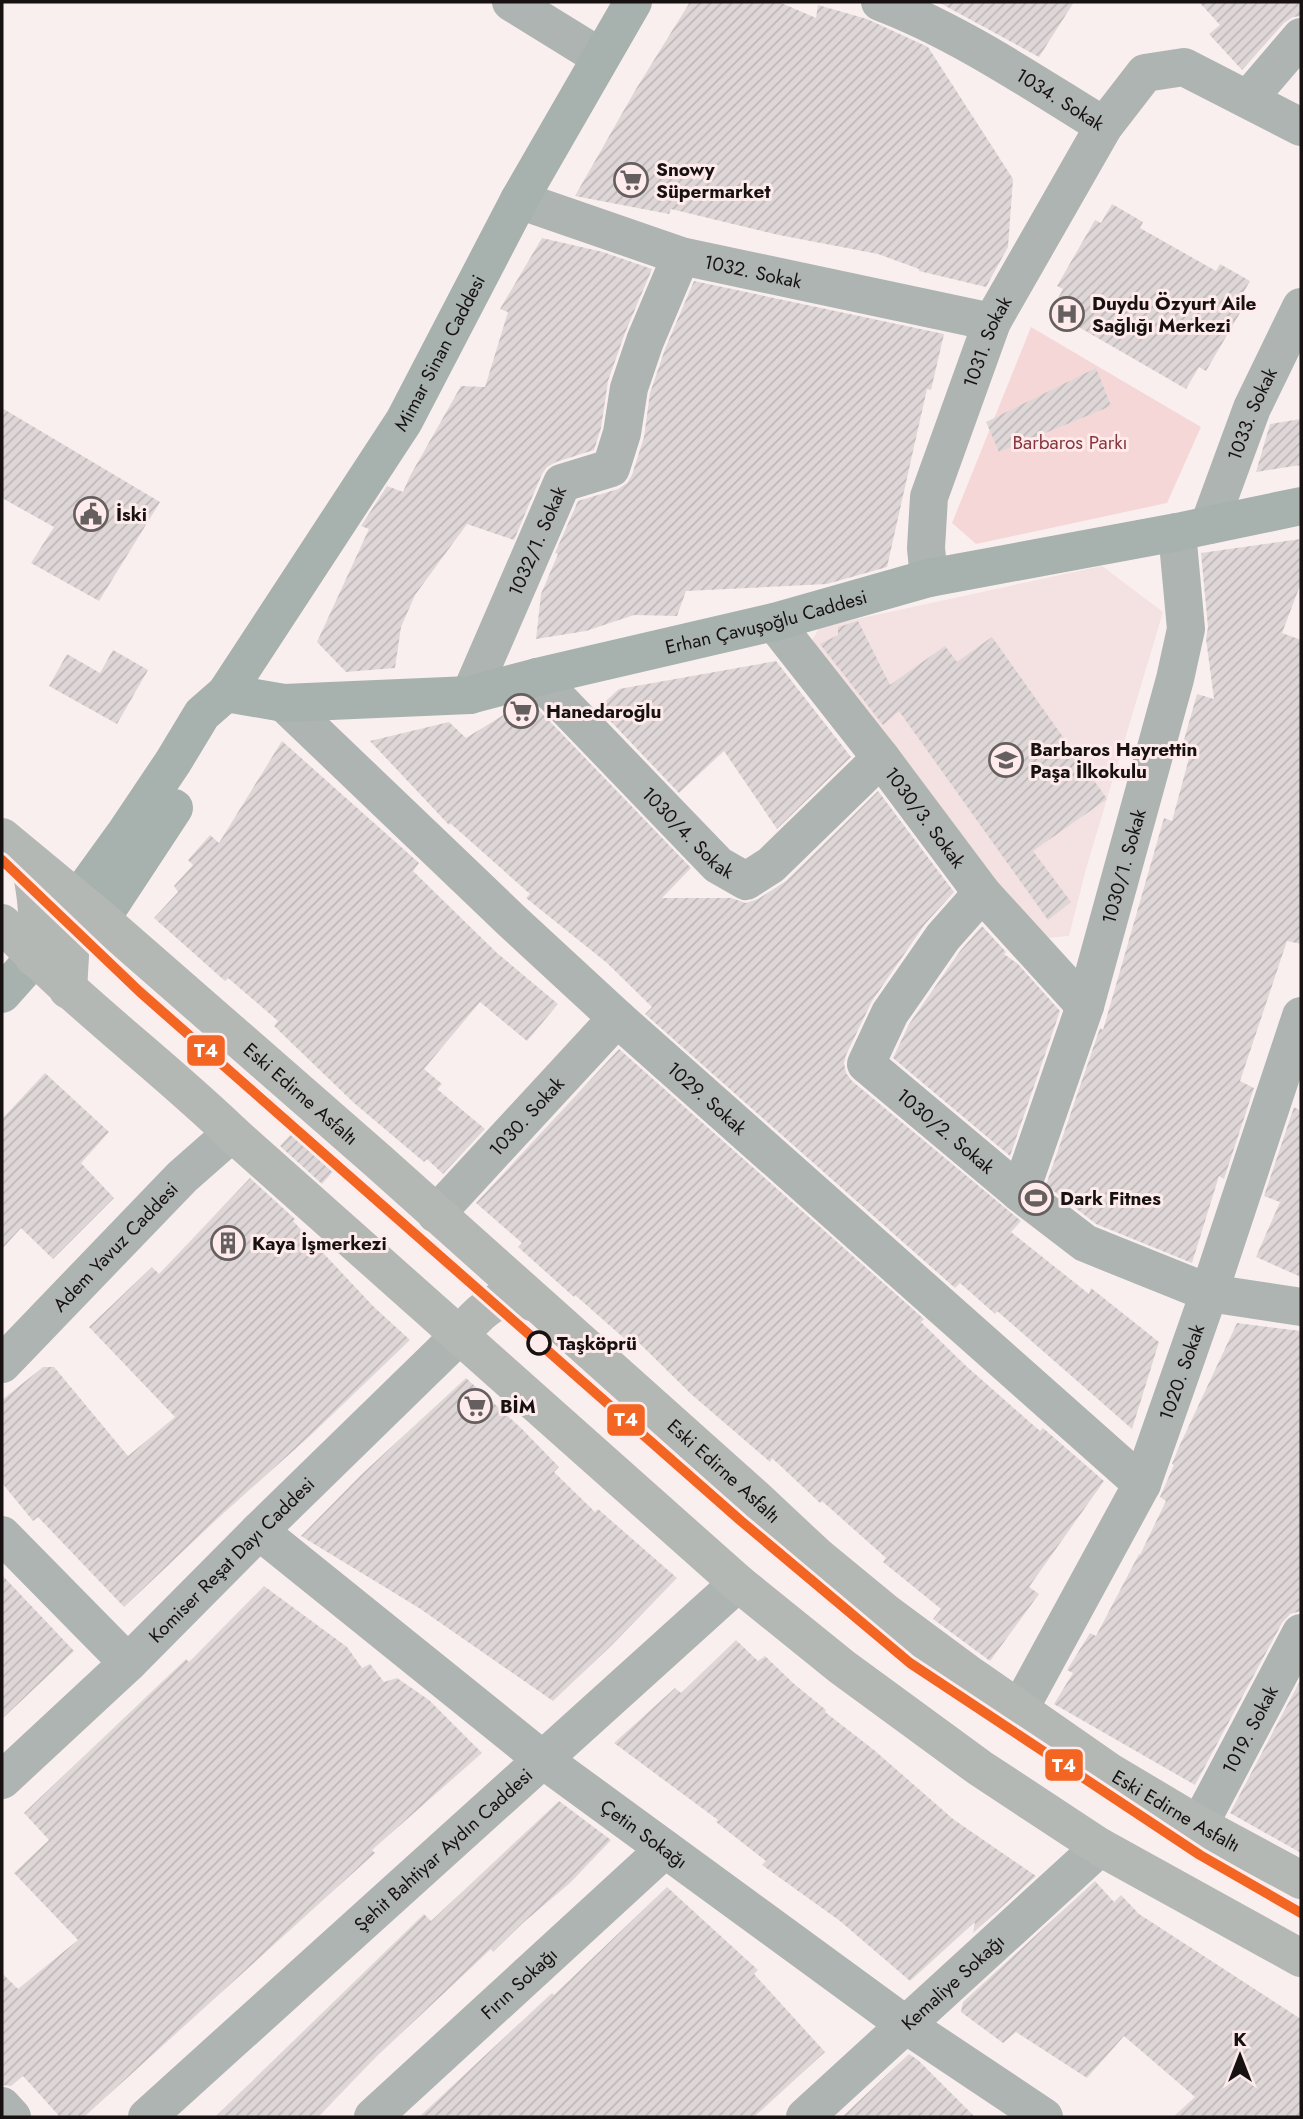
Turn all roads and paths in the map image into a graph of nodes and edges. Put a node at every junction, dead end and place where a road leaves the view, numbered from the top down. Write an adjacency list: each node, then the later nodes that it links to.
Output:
1 (511, 2): 5 (street)
2 (633, 2): 5 (street, Mimar Sinan Caddesi)
3 (904, 6): 7 (street, 1034. Sokak)
4 (1301, 37): 6 (street)
5 (600, 57): 9 (street, Mimar Sinan Caddesi)
6 (1248, 99): 7 (street, 1034. Sokak); 8 (street, 1034. Sokak)
7 (1104, 126): 12 (street, 1031. Sokak)
8 (1301, 127)
9 (519, 200): 10 (street, 1032. Sokak); 18 (street, Mimar Sinan Caddesi)
10 (681, 256): 12 (street, 1032. Sokak); 19 (street, 1032/1. Sokak)
11 (1301, 307): 14 (street, 1033. Sokak)
12 (992, 322): 15 (street, 1031. Sokak)
13 (1301, 506): 14 (street, Erhan Çavuşoğlu Caddesi)
14 (1193, 528): 15 (street, Erhan Çavuşoğlu Caddesi); 29 (street, 1030/1. Sokak)
15 (929, 578): 16 (street, Erhan Çavuşoğlu Caddesi)
16 (774, 622): 17 (street, Erhan Çavuşoğlu Caddesi); 21 (street, 1030/3. Sokak)
17 (537, 677): 19 (street, Erhan Çavuşoğlu Caddesi); 21 (street, 1030/4. Sokak)
18 (226, 693): 20 (street, Erhan Çavuşoğlu Caddesi); 24 (street, Mimar Sinan Caddesi)
19 (470, 695): 20 (street, Erhan Çavuşoğlu Caddesi)
20 (284, 703): 31 (street, 1029. Sokak)
21 (881, 758): 23 (street, 1030/3. Sokak)
22 (15, 849): 24 (main road, Eski Edirne Asfaltı); 26 (main road)
23 (982, 893): 29 (street, 1030/3. Sokak); 33 (street, 1030/2. Sokak)
24 (89, 910): 27 (main road); 34 (main road, Eski Edirne Asfaltı)
25 (2, 923): 26 (main road)
26 (34, 958): 27 (main road); 28 (street)
27 (68, 990): 32 (main road)
28 (2, 994)
29 (1085, 1006): 33 (street, 1030/1. Sokak)
30 (1301, 1016): 35 (street, 1020. Sokak)
31 (617, 1018): 34 (street, 1030. Sokak); 40 (street, 1029. Sokak)
32 (232, 1133): 38 (main road); 39 (street, Adem Yavuz Caddesi)
33 (1020, 1193): 35 (street, 1030/2. Sokak)
34 (436, 1214): 36 (main road, Eski Edirne Asfaltı)
35 (1209, 1293): 37 (street, 1030/2. Sokak); 40 (street, 1020. Sokak)
36 (535, 1303): 38 (main road); 46 (main road, Eski Edirne Asfaltı)
37 (1301, 1307)
38 (460, 1335): 41 (street, Komiser Reşat Dayı Caddesi); 43 (main road)
39 (2, 1364)
40 (1142, 1484): 46 (street, 1020. Sokak)
41 (259, 1531): 45 (street, Komiser Reşat Dayı Caddesi); 47 (street, Çetin Sokağı)
42 (2, 1535): 45 (street)
43 (738, 1583): 47 (street, Şehit Bahtiyar Aydın Caddesi); 50 (main road)
44 (1301, 1633): 49 (street, 1019. Sokak)
45 (128, 1663): 48 (street, Komiser Reşat Dayı Caddesi)
46 (1019, 1710): 49 (main road, Eski Edirne Asfaltı)
47 (542, 1759): 51 (street, Çetin Sokağı); 57 (street, Şehit Bahtiyar Aydın Caddesi)
48 (2, 1780)
49 (1199, 1825): 52 (main road, Eski Edirne Asfaltı)
50 (1100, 1847): 53 (main road); 54 (street, Kemaliye Sokağı)
51 (664, 1849): 54 (street, Çetin Sokağı); 58 (street, Fırın Sokağı)
52 (1301, 1880)
53 (1299, 1955)
54 (906, 2025): 59 (street, Kemaliye Sokağı); 60 (street, Çetin Sokağı)
55 (2, 2106): 56 (street)
56 (12, 2117)
57 (147, 2117)
58 (373, 2117)
59 (805, 2117)
60 (1044, 2117)

